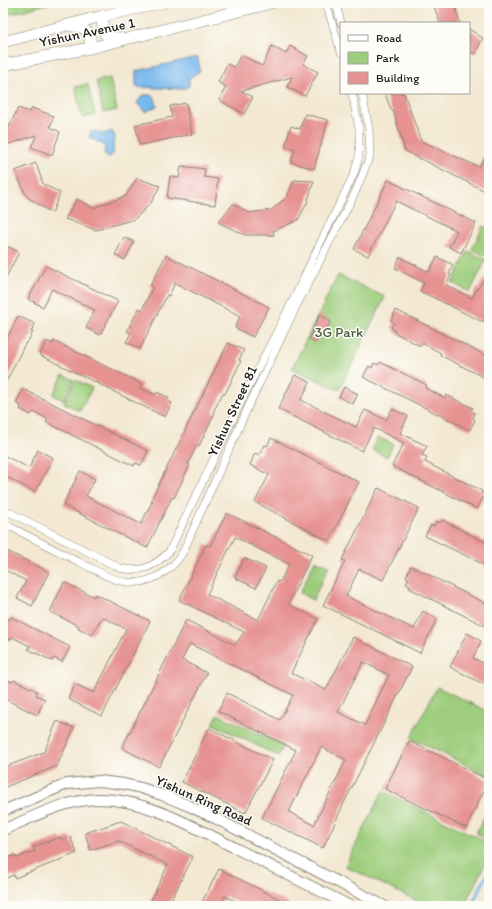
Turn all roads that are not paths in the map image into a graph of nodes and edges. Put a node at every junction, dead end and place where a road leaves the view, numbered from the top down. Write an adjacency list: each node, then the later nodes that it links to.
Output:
1 (162, 3): 5 (main road, Yishun Avenue 1)
2 (271, 3): 8 (main road, Yishun Avenue 1)
3 (326, 3): 11 (street)
4 (336, 3): 6 (street)
5 (102, 16): 7 (main road, Yishun Avenue 1); 8 (main road)
6 (342, 22)
7 (64, 26): 9 (main road, Yishun Avenue 1); 10 (main road)
8 (129, 39): 10 (main road, Yishun Avenue 1)
9 (3, 42)
10 (90, 48): 12 (main road, Yishun Avenue 1)
11 (340, 49)
12 (3, 65)
13 (352, 94): 15 (street, Yishun Street 81)
14 (362, 94): 16 (street, Yishun Street 81)
15 (3, 509)
16 (3, 523)
17 (3, 811): 20 (main road, Yishun Ring Road)
18 (3, 830): 19 (main road, Yishun Ring Road)
19 (350, 906)
20 (384, 906)

